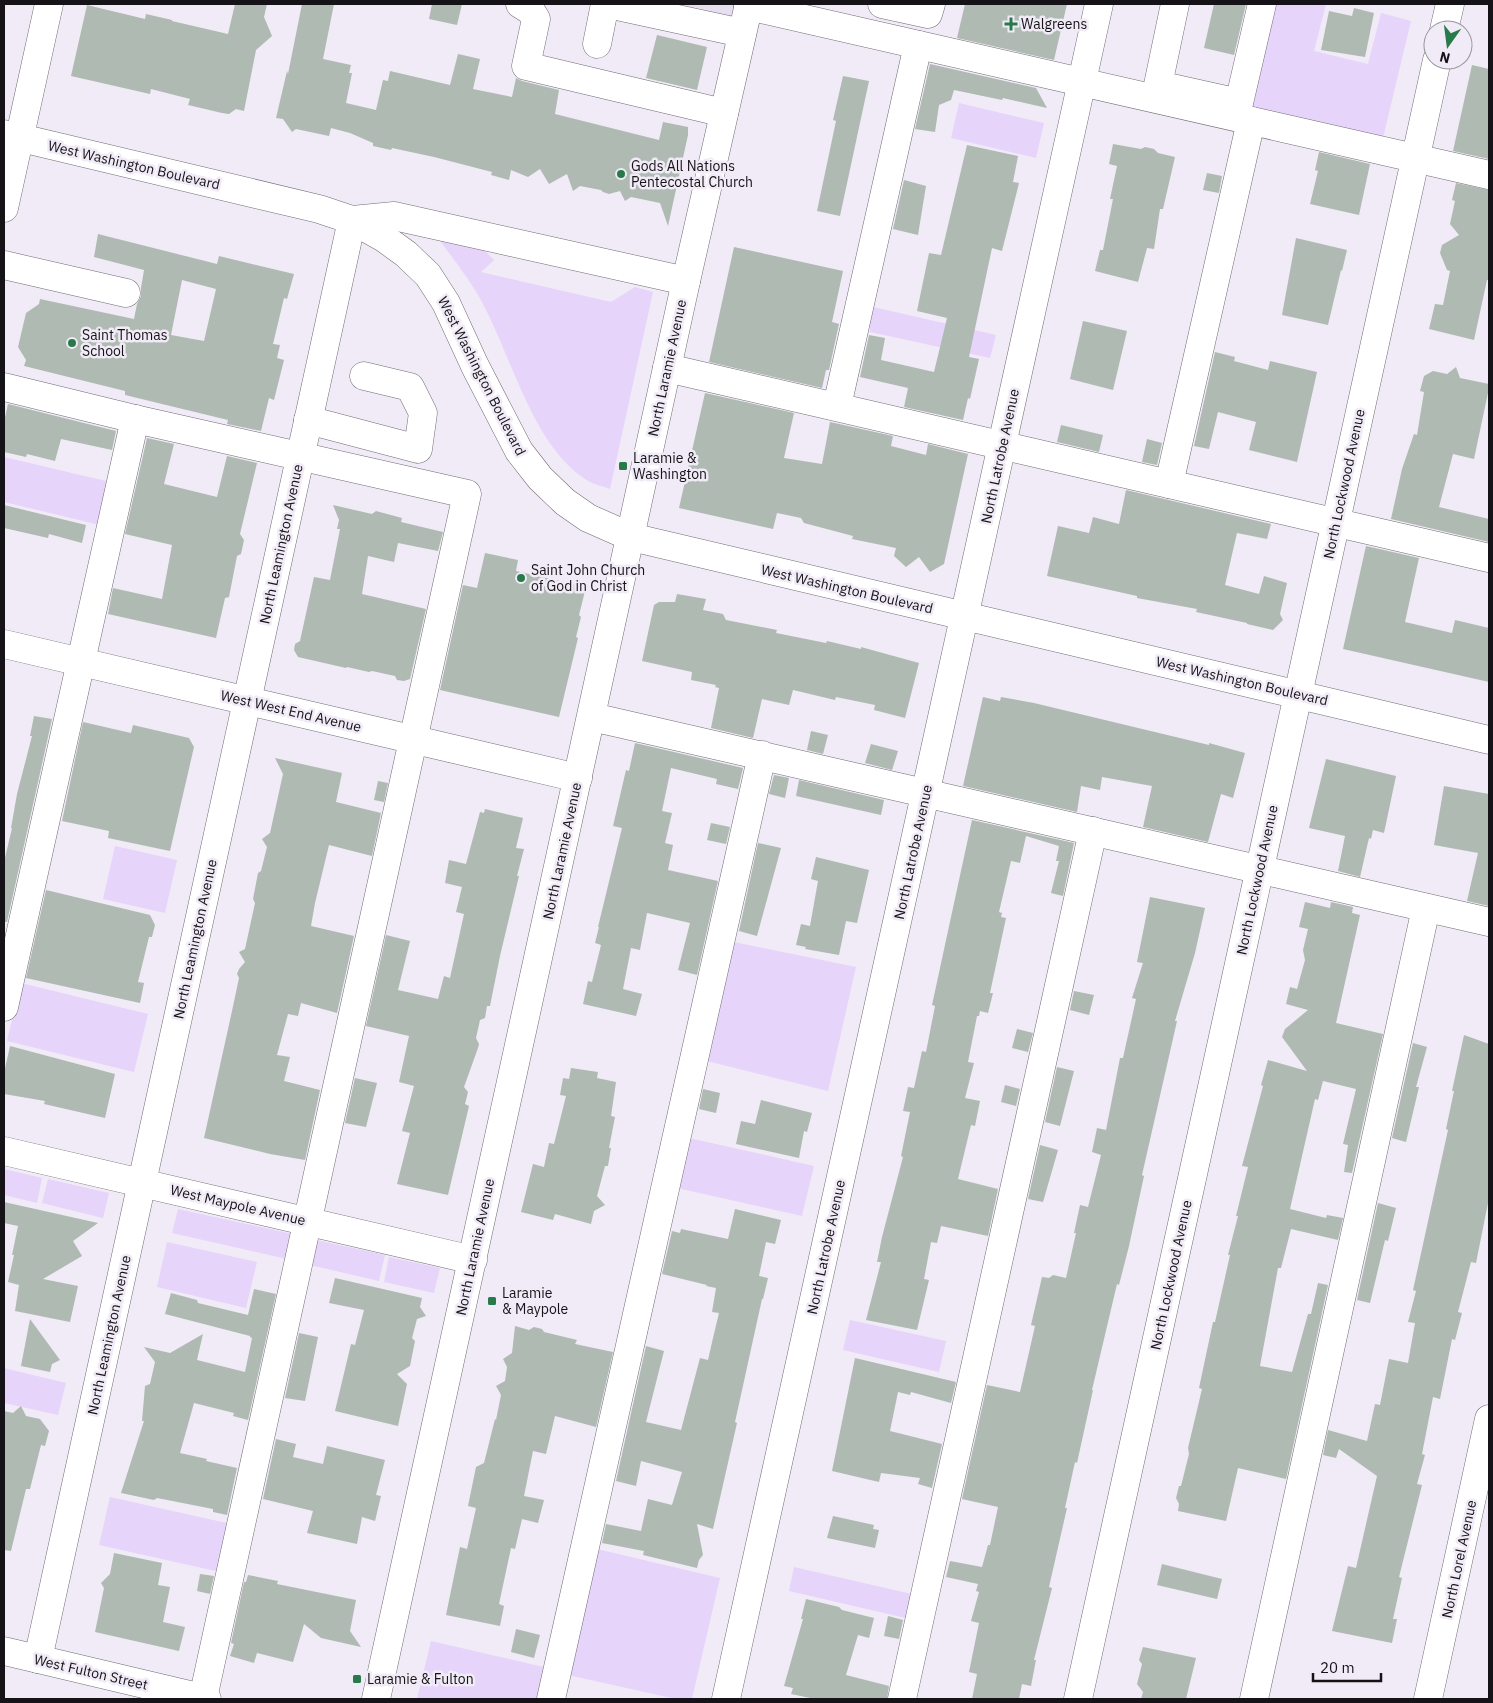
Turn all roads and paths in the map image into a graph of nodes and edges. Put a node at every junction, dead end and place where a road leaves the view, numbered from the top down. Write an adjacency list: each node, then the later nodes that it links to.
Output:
1 (49, 4): 19 (street)
2 (520, 4): 17 (street)
3 (606, 4): 12 (street); 13 (street)
4 (882, 4): 5 (street)
5 (931, 4)
6 (1100, 4): 16 (street, North Latrobe Avenue)
7 (1176, 4): 8 (street)
8 (1262, 4)
9 (1450, 4): 11 (street)
10 (749, 5): 12 (street, North Laramie Avenue); 14 (street)
11 (1446, 20)
12 (742, 33): 17 (street, North Laramie Avenue)
13 (597, 44)
14 (918, 45): 16 (street); 30 (street)
15 (1435, 70): 20 (street, North Lockwood Avenue)
16 (1082, 82): 18 (street); 33 (street, North Latrobe Avenue)
17 (724, 113): 25 (street, North Laramie Avenue)
18 (1250, 120): 20 (street); 35 (street)
19 (12, 136): 22 (street); 23 (street, West Washington Boulevard)
20 (1415, 158): 21 (street); 36 (street, North Lockwood Avenue)
21 (1489, 175)
22 (4, 208)
23 (352, 220): 25 (street, West Washington Boulevard); 32 (street, North Leamington Avenue); 37 (street, West Washington Boulevard)
24 (4, 264): 26 (street)
25 (686, 281): 27 (street, North Laramie Avenue)
26 (126, 293)
27 (667, 368): 30 (street); 37 (street, North Laramie Avenue)
28 (364, 376): 32 (street)
29 (4, 387): 31 (street)
30 (837, 406): 33 (street)
31 (135, 419): 34 (street); 41 (street)
32 (308, 420): 34 (street, North Leamington Avenue)
33 (1002, 445): 35 (street); 39 (street, North Latrobe Avenue)
34 (300, 457): 43 (street, North Leamington Avenue); 45 (street)
35 (1169, 484): 36 (street)
36 (1335, 522): 38 (street); 42 (street, North Lockwood Avenue)
37 (631, 537): 39 (street, West Washington Boulevard); 44 (street, North Laramie Avenue)
38 (1489, 558)
39 (965, 616): 42 (street, West Washington Boulevard); 49 (street, North Latrobe Avenue)
40 (4, 644): 41 (street, West West End Avenue)
41 (80, 662): 43 (street, West West End Avenue); 54 (street)
42 (1298, 695): 46 (street, West Washington Boulevard); 51 (street, North Lockwood Avenue)
43 (247, 700): 45 (street, West West End Avenue); 56 (street, North Leamington Avenue)
44 (592, 717): 47 (street); 48 (street, North Laramie Avenue)
45 (413, 739): 48 (street, West West End Avenue); 57 (street)
46 (1489, 740)
47 (762, 755): 49 (street); 64 (street)
48 (578, 778): 58 (street, North Laramie Avenue)
49 (926, 793): 50 (street); 65 (street, North Latrobe Avenue)
50 (1093, 831): 51 (street); 66 (street)
51 (1259, 870): 52 (street); 67 (street, North Lockwood Avenue)
52 (1426, 908): 53 (street); 68 (street)
53 (1489, 922)
54 (4, 1007)
55 (4, 1151): 56 (street, West Maypole Avenue)
56 (142, 1183): 57 (street, West Maypole Avenue); 61 (street, North Leamington Avenue)
57 (308, 1222): 58 (street, West Maypole Avenue); 62 (street)
58 (472, 1260): 63 (street, North Laramie Avenue)
59 (1489, 1419): 69 (street, North Lorel Avenue)
60 (4, 1651): 61 (street, West Fulton Street)
61 (38, 1660): 62 (street, West Fulton Street)
62 (205, 1699)
63 (376, 1699)
64 (551, 1699)
65 (726, 1699)
66 (902, 1699)
67 (1078, 1699)
68 (1254, 1699)
69 (1428, 1699)

